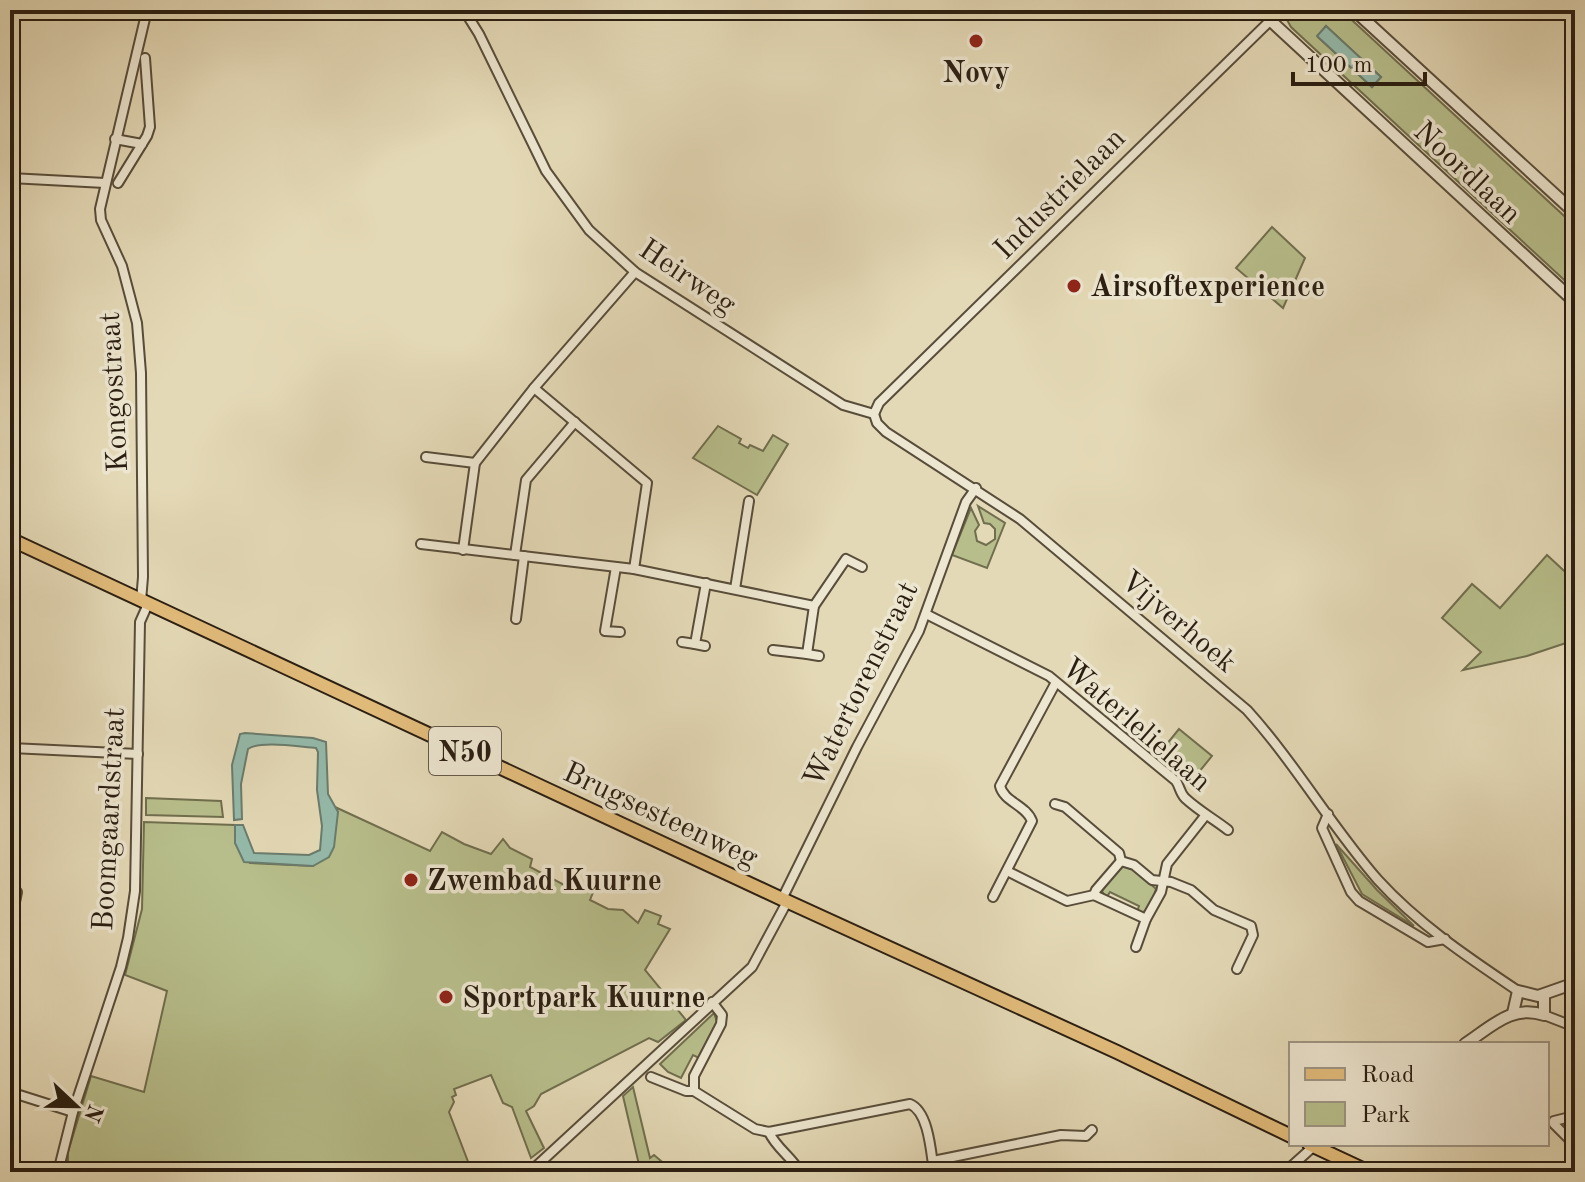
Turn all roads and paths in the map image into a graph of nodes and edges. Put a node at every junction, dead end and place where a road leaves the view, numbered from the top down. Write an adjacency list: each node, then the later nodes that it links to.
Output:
1 (147, 10): 8 (street, Kongostraat)
2 (464, 10): 14 (street, Heirweg)
3 (1259, 10): 6 (street, Noordlaan)
4 (1281, 10): 6 (street, Industrielaan)
5 (1354, 10): 13 (street, Noordlaan)
6 (1269, 21): 15 (street, Noordlaan); 17 (street, Industrielaan)
7 (145, 58): 9 (street)
8 (115, 139): 9 (street); 11 (street, Kongostraat)
9 (142, 144): 12 (street)
10 (10, 178): 11 (street)
11 (105, 183): 32 (street, Kongostraat)
12 (118, 183)
13 (1575, 213)
14 (635, 272): 16 (street); 17 (street, Heirweg)
15 (1575, 302)
16 (534, 388): 18 (street); 20 (street)
17 (874, 414): 21 (street, Heirweg)
18 (575, 422): 26 (street); 29 (street)
19 (426, 457): 20 (street)
20 (475, 463): 25 (street)
21 (976, 488): 34 (street, Watertorenstraat); 47 (street, Vijverhoek)
22 (749, 501): 31 (street)
23 (10, 539): 32 (main road, Brugsesteenweg / N50)
24 (421, 544): 25 (street)
25 (463, 550): 26 (street)
26 (520, 556): 27 (street); 35 (street)
27 (616, 567): 29 (street); 36 (street)
28 (862, 567): 33 (street)
29 (634, 569): 30 (street)
30 (706, 583): 31 (street); 38 (street)
31 (735, 589): 33 (street)
32 (144, 602): 45 (street, Boomgaardstraat); 57 (main road, Brugsesteenweg / N50)
33 (814, 606): 41 (street)
34 (926, 614): 43 (street, Waterlelielaan); 57 (street, Watertorenstraat)
35 (516, 619)
36 (620, 632)
37 (682, 642): 38 (street)
38 (695, 644): 39 (street)
39 (705, 646)
40 (773, 650): 41 (street)
41 (807, 654): 42 (street)
42 (819, 656)
43 (1055, 684): 48 (street, Waterlelielaan); 51 (street)
44 (12, 748): 45 (street); 52 (street)
45 (138, 754): 74 (street, Boomgaardstraat)
46 (1055, 804): 50 (street)
47 (1328, 814): 60 (street, Vijverhoek); 60 (street, Vijverhoek)
48 (1205, 816): 49 (street, Waterlelielaan); 53 (street)
49 (1228, 830)
50 (1121, 861): 53 (street); 55 (street)
51 (1007, 871): 55 (street); 56 (street)
52 (12, 878)
53 (1163, 882): 58 (street); 62 (street)
54 (17, 892): 59 (street)
55 (1094, 895): 58 (street)
56 (993, 897)
57 (785, 900): 66 (street, Watertorenstraat); 79 (main road, Brugsesteenweg / N50)
58 (1146, 919): 61 (street)
59 (10, 927)
60 (1445, 939): 64 (street, Vijverhoek)
61 (1136, 947)
62 (1237, 969)
63 (1575, 983): 65 (street)
64 (1518, 991): 65 (street); 67 (street)
65 (1544, 995): 68 (street)
66 (712, 1002): 72 (street); 85 (street, Watertorenstraat)
67 (1513, 1013): 68 (street); 70 (street)
68 (1544, 1015): 69 (street)
69 (1575, 1027)
70 (1468, 1042)
71 (651, 1077): 72 (street)
72 (694, 1091): 78 (street)
73 (10, 1092): 74 (street)
74 (73, 1112): 84 (street, Boomgaardstraat)
75 (1575, 1116): 76 (street); 80 (street)
76 (1575, 1125)
77 (1092, 1130): 83 (street)
78 (769, 1132): 83 (street); 86 (street)
79 (1289, 1135)
80 (1575, 1145)
81 (1312, 1146): 88 (street)
82 (1315, 1146): 89 (main road)
83 (933, 1161): 87 (street)
84 (58, 1172)
85 (530, 1172)
86 (800, 1172)
87 (934, 1172)
88 (1285, 1172)
89 (1369, 1172)

